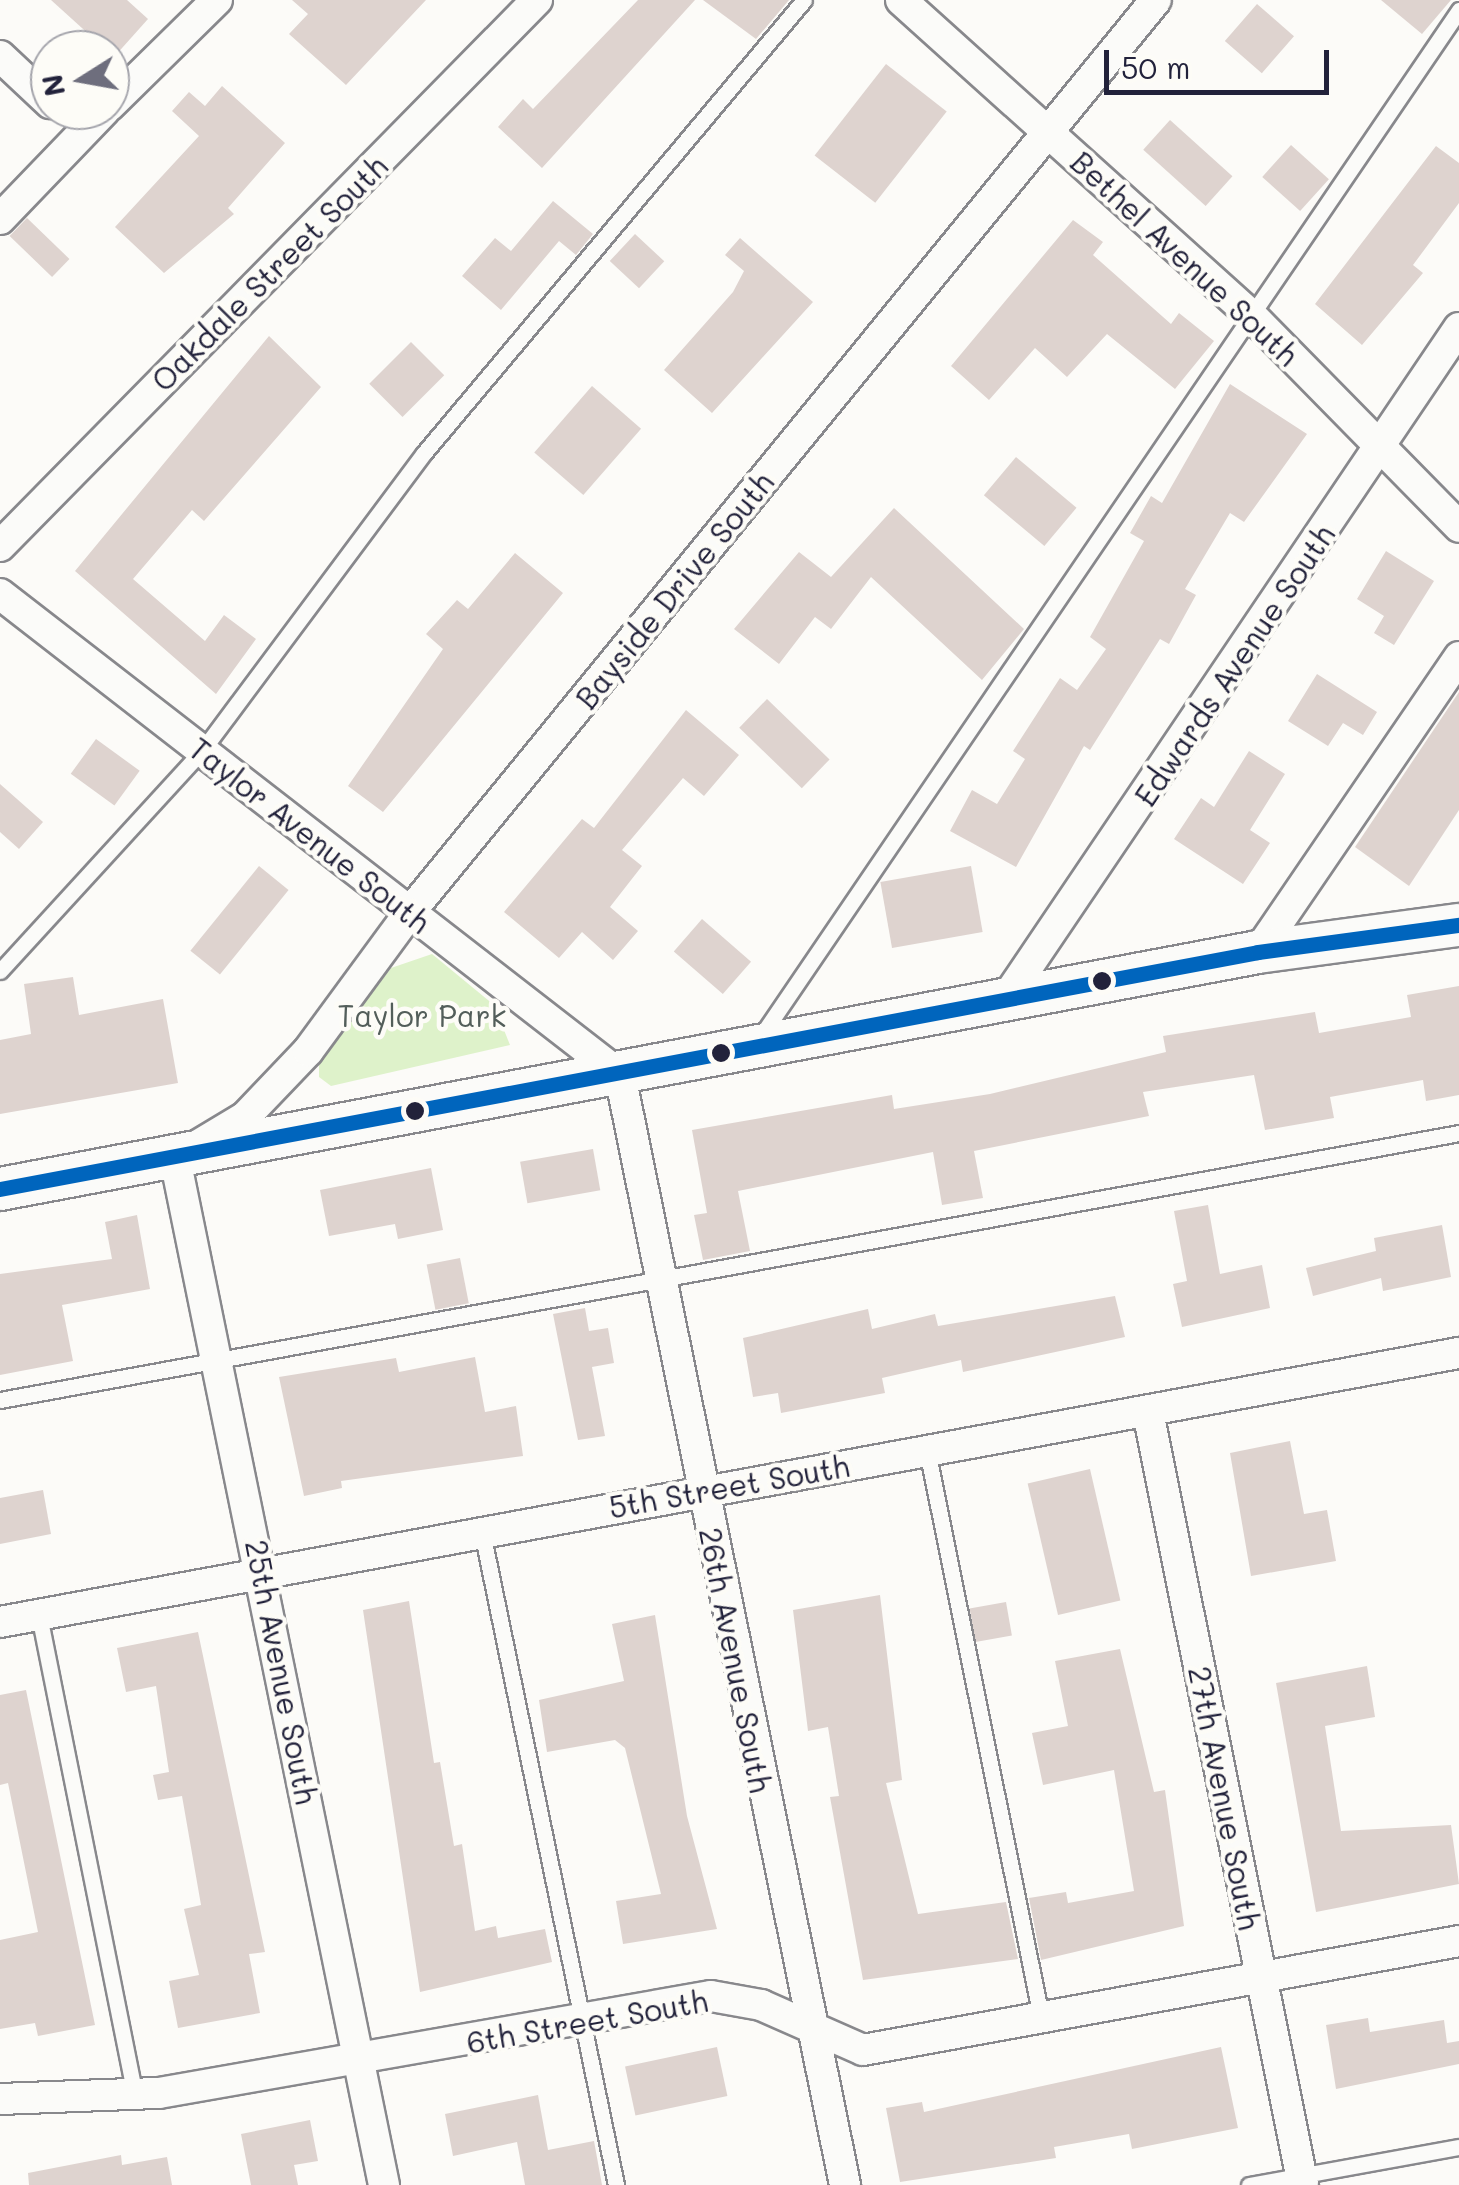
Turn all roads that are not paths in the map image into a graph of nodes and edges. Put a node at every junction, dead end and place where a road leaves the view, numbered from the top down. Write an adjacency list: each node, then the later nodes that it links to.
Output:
1 (217, 0): 9 (street)
2 (537, 0): 19 (street, Oakdale Street South)
3 (804, 0): 22 (lane)
4 (901, 0): 12 (street, Bethel Avenue South)
5 (1156, 0): 12 (street, Bayside Drive South)
6 (1459, 10): 15 (lane)
7 (0, 56): 8 (street)
8 (30, 85)
9 (130, 86)
10 (79, 130): 13 (street)
11 (85, 130): 13 (street)
12 (1048, 132): 15 (street, Bethel Avenue South); 23 (street, Bayside Drive South)
13 (82, 133): 14 (street)
14 (0, 219)
15 (1251, 316): 17 (street, Bethel Avenue South); 28 (lane)
16 (1459, 328): 17 (street, Edwards Avenue South)
17 (1383, 446): 18 (street, Bethel Avenue South); 27 (street, Edwards Avenue South)
18 (1459, 527)
19 (0, 546)
20 (0, 594): 22 (street, Taylor Avenue South)
21 (1459, 657): 25 (street)
22 (201, 752): 23 (street, Taylor Avenue South); 26 (lane)
23 (410, 912): 29 (street, Taylor Avenue South); 31 (street, Bayside Drive South)
24 (1459, 925): 25 (street)
25 (1258, 952): 27 (street)
26 (0, 971)
27 (1005, 1000): 28 (street)
28 (752, 1050): 29 (street)
29 (620, 1076): 31 (street); 33 (street, 26th Avenue South)
30 (1459, 1133): 33 (lane)
31 (175, 1159): 32 (street); 35 (street, 25th Avenue South)
32 (0, 1189)
33 (660, 1282): 35 (lane); 39 (street, 26th Avenue South)
34 (1459, 1354): 37 (street, 5th Street South)
35 (218, 1357): 36 (lane); 41 (street, 25th Avenue South)
36 (0, 1400)
37 (1148, 1412): 38 (street, 5th Street South); 45 (street, 27th Avenue South)
38 (927, 1450): 39 (street, 5th Street South); 46 (lane)
39 (701, 1490): 40 (street, 5th Street South); 48 (street, 26th Avenue South)
40 (482, 1532): 41 (street, 5th Street South); 47 (lane)
41 (264, 1573): 42 (street, 5th Street South); 49 (street, 25th Avenue South)
42 (39, 1614): 43 (street, 5th Street South); 50 (lane)
43 (0, 1622)
44 (1459, 1940): 45 (street, 6th Street South)
45 (1260, 1975): 46 (street, 6th Street South); 53 (street, 27th Avenue South)
46 (1041, 2017): 48 (street, 6th Street South)
47 (583, 2020): 48 (street, 6th Street South); 49 (street, 6th Street South); 55 (lane)
48 (810, 2025): 56 (street, 26th Avenue South)
49 (358, 2062): 50 (street, 6th Street South); 54 (street, 25th Avenue South)
50 (135, 2095): 51 (street, 6th Street South)
51 (0, 2099)
52 (1459, 2147): 53 (lane)
53 (1302, 2180): 57 (lane)
54 (384, 2185)
55 (616, 2185)
56 (845, 2185)
57 (1249, 2185)

